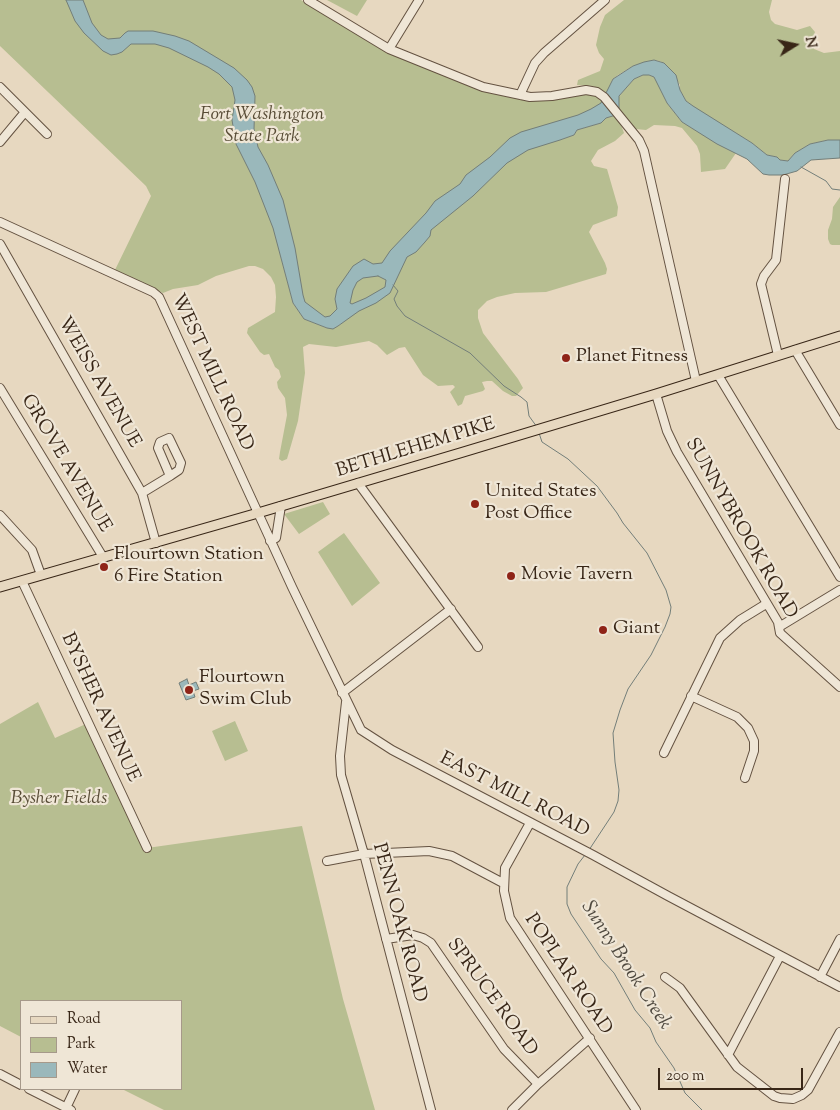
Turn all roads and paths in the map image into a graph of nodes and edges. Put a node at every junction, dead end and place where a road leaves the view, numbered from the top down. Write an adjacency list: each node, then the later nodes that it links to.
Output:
1 (308, 0): 4 (street)
2 (419, 0): 4 (street)
3 (605, 0): 6 (street)
4 (389, 49): 6 (street)
5 (0, 87): 7 (street)
6 (520, 95): 17 (street)
7 (25, 112): 8 (street); 9 (street)
8 (47, 134)
9 (0, 142)
10 (785, 179): 15 (street)
11 (0, 222): 25 (street, WEST MILL ROAD)
12 (0, 244): 23 (street, WEISS AVENUE)
13 (840, 336): 14 (main road, BETHLEHEM PIKE)
14 (795, 350): 15 (main road, BETHLEHEM PIKE); 20 (street)
15 (778, 355): 16 (main road, BETHLEHEM PIKE)
16 (718, 375): 17 (main road, BETHLEHEM PIKE); 31 (street)
17 (696, 381): 19 (main road, BETHLEHEM PIKE)
18 (0, 388): 29 (street, GROVE AVENUE)
19 (656, 394): 22 (main road, BETHLEHEM PIKE); 35 (street, SUNNYBROOK ROAD)
20 (840, 425)
21 (170, 476): 23 (street)
22 (358, 484): 24 (main road, BETHLEHEM PIKE); 36 (street)
23 (142, 493): 28 (street, WEISS AVENUE)
24 (281, 506): 25 (main road, BETHLEHEM PIKE); 27 (street)
25 (258, 513): 27 (street, WEST MILL ROAD); 28 (main road, BETHLEHEM PIKE)
26 (0, 515): 30 (street)
27 (270, 540): 40 (street, EAST MILL ROAD)
28 (156, 543): 29 (main road, BETHLEHEM PIKE)
29 (102, 557): 30 (main road, BETHLEHEM PIKE)
30 (41, 575): 32 (main road, BETHLEHEM PIKE)
31 (840, 577)
32 (22, 581): 33 (main road, BETHLEHEM PIKE); 48 (street, BYSHER AVENUE)
33 (0, 587)
34 (840, 590): 37 (street)
35 (766, 604): 37 (street, SUNNYBROOK ROAD); 41 (street)
36 (451, 609): 38 (street); 40 (street)
37 (779, 627): 39 (street, SUNNYBROOK ROAD)
38 (478, 647)
39 (840, 687)
40 (342, 693): 42 (street, EAST MILL ROAD)
41 (691, 696): 45 (street); 46 (street)
42 (346, 702): 43 (street, EAST MILL ROAD); 44 (street, PENN OAK ROAD)
43 (357, 725): 44 (street); 47 (street, EAST MILL ROAD)
44 (341, 744): 49 (street, PENN OAK ROAD)
45 (664, 753)
46 (745, 778)
47 (530, 823): 51 (street, POPLAR ROAD); 54 (street, EAST MILL ROAD)
48 (147, 848)
49 (364, 854): 50 (street); 51 (street); 52 (street, PENN OAK ROAD)
50 (327, 861)
51 (503, 882): 59 (street, POPLAR ROAD)
52 (386, 939): 63 (street, SPRUCE ROAD); 67 (street, PENN OAK ROAD)
53 (840, 939): 56 (street)
54 (780, 956): 56 (street, EAST MILL ROAD); 60 (street)
55 (665, 977): 60 (street)
56 (820, 977): 57 (street, EAST MILL ROAD)
57 (840, 988)
58 (840, 1032): 60 (street)
59 (590, 1038): 63 (street); 69 (street, POPLAR ROAD)
60 (728, 1055)
61 (0, 1074): 62 (street)
62 (20, 1084)
63 (538, 1084): 68 (street)
64 (31, 1090): 66 (street)
65 (75, 1090): 66 (street)
66 (68, 1109)
67 (431, 1110)
68 (512, 1110)
69 (636, 1110)

